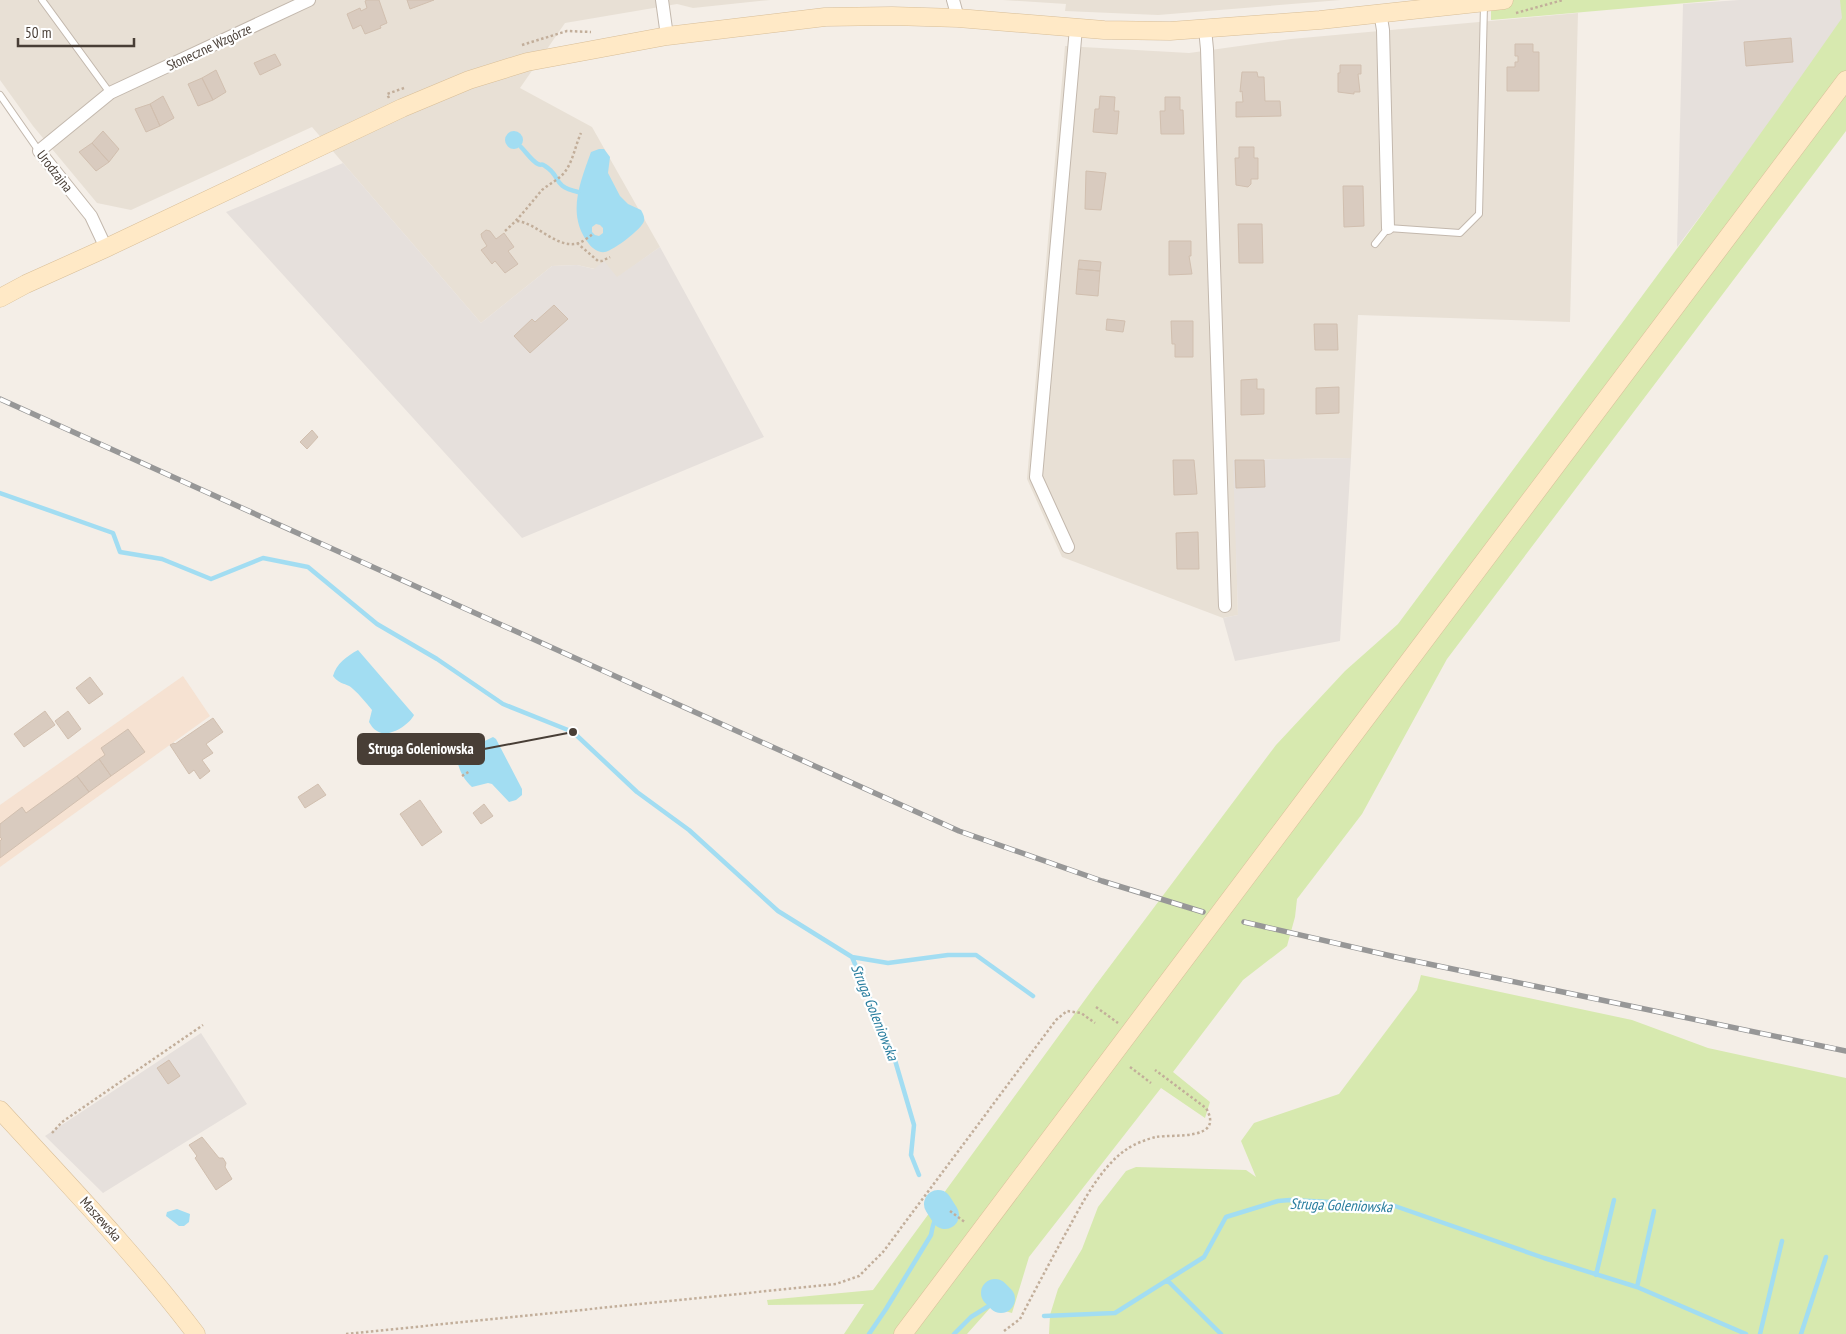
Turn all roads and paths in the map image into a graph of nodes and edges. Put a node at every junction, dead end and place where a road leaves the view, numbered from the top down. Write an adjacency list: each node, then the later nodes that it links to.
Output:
1 (42, 0): 16 (lane)
2 (309, 0): 16 (street, Słoneczne Wzgórze)
3 (662, 0): 12 (street)
4 (953, 0): 8 (street)
5 (1504, 0): 6 (street)
6 (1484, 3): 7 (street); 22 (lane)
7 (1380, 12): 10 (street); 22 (street)
8 (958, 18): 9 (street); 12 (street)
9 (1076, 28): 10 (street); 30 (street)
10 (1205, 28): 31 (street)
11 (594, 32): 13 (path)
12 (667, 36): 27 (street)
13 (522, 45)
14 (1846, 80): 48 (street)
15 (412, 84): 18 (path)
16 (110, 93): 20 (street, Słoneczne Wzgórze)
17 (0, 96): 20 (lane, Urodzajna)
18 (390, 100)
19 (581, 133): 21 (path)
20 (39, 151): 27 (street, Urodzajna)
21 (517, 221): 23 (path); 25 (path)
22 (1388, 228): 26 (lane)
23 (505, 231)
24 (593, 234): 25 (path)
25 (577, 243): 28 (path)
26 (1375, 244)
27 (106, 248): 29 (street)
28 (610, 257)
29 (0, 298)
30 (1068, 547)
31 (1225, 606)
32 (470, 771): 33 (path)
33 (462, 776)
34 (1096, 1007): 36 (path)
35 (1095, 1023): 47 (path)
36 (1119, 1024)
37 (203, 1025): 42 (path)
38 (1130, 1067): 40 (path)
39 (1155, 1070): 45 (path)
40 (1151, 1083)
41 (0, 1110): 46 (street, Maszewska)
42 (52, 1133)
43 (950, 1211): 44 (path)
44 (973, 1228)
45 (1004, 1331)
46 (196, 1334)
47 (346, 1334)
48 (903, 1334)

